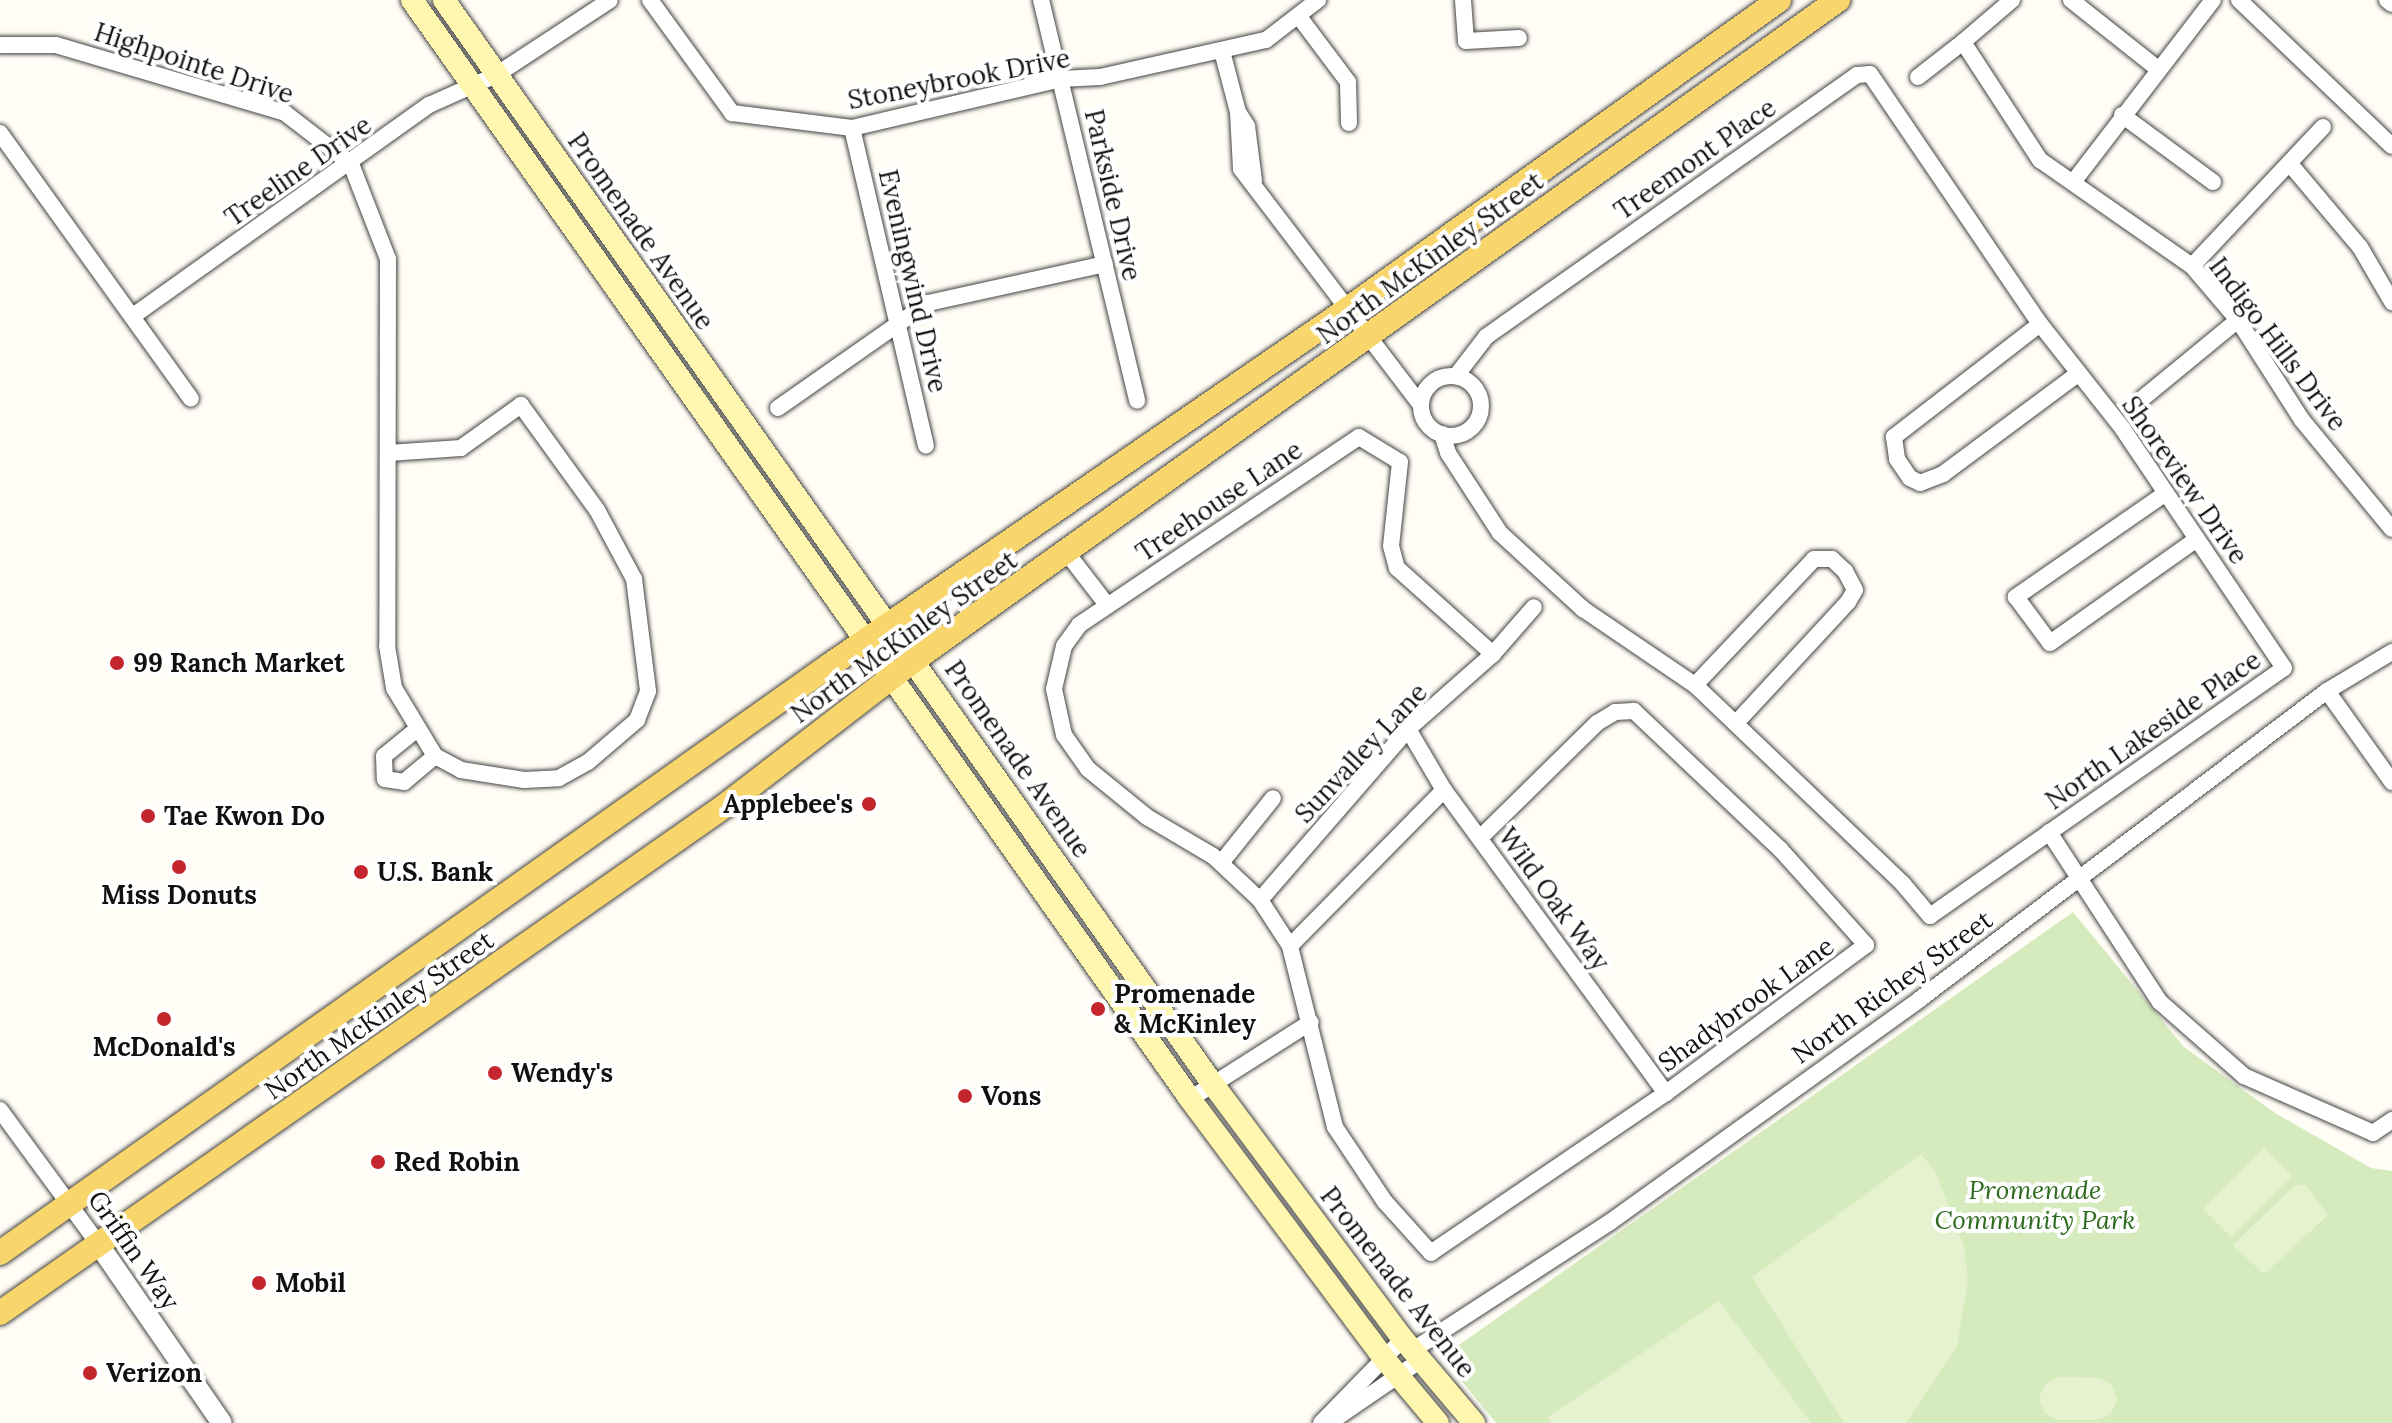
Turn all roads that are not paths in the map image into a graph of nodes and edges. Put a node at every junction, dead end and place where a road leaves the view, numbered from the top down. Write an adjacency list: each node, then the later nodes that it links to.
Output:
1 (412, 0): 25 (main road)
2 (444, 0): 22 (main road, Promenade Avenue)
3 (610, 0): 22 (street, Treeline Drive)
4 (650, 0): 29 (street, Stoneybrook Drive)
5 (1041, 0): 24 (street, Parkside Drive)
6 (1318, 0): 16 (street, Stoneybrook Drive)
7 (1463, 0): 17 (street)
8 (1779, 0): 40 (main road, North McKinley Street)
9 (1838, 0): 45 (main road, North McKinley Street)
10 (2012, 0): 18 (street)
11 (2071, 0): 21 (street)
12 (2213, 0): 21 (street)
13 (2387, 0): 15 (street)
14 (2250, 3): 31 (street)
15 (2392, 4)
16 (1300, 18): 20 (street, Stoneybrook Drive); 27 (street)
17 (1519, 38)
18 (1963, 42): 23 (street); 35 (street, Indigo Hills Drive)
19 (0, 45): 32 (street, Highpointe Drive)
20 (1222, 51): 24 (street, Stoneybrook Drive); 40 (street)
21 (2158, 69): 26 (street)
22 (496, 75): 25 (street, Treeline Drive); 62 (main road, Promenade Avenue)
23 (1918, 77)
24 (1061, 79): 29 (street, Stoneybrook Drive); 37 (street, Parkside Drive)
25 (470, 85): 32 (street, Treeline Drive); 63 (main road)
26 (2122, 115): 35 (street); 36 (street)
27 (1349, 123)
28 (2323, 127): 33 (street)
29 (852, 128): 43 (street, Eveningwind Drive)
30 (0, 133): 41 (street)
31 (2392, 146)
32 (351, 164): 41 (street, Treeline Drive); 55 (street)
33 (2290, 164): 38 (street); 39 (street)
34 (1943, 181): 44 (street, Shoreview Drive); 47 (street, Treemont Place)
35 (2074, 181): 38 (street, Indigo Hills Drive)
36 (2213, 182)
37 (1105, 264): 43 (street); 50 (street, Parkside Drive)
38 (2192, 266): 42 (street, Indigo Hills Drive)
39 (2392, 302)
40 (1345, 311): 45 (street); 62 (main road, North McKinley Street)
41 (133, 316): 49 (street)
42 (2238, 320): 48 (street); 57 (street, Indigo Hills Drive)
43 (898, 321): 52 (street); 54 (street, Eveningwind Drive)
44 (2040, 324): 46 (street, Shoreview Drive); 46 (street)
45 (1365, 338): 51 (street); 59 (main road, North McKinley Street)
46 (2079, 373): 56 (street, Shoreview Drive)
47 (1456, 376): 51 (street); 53 (street)
48 (2143, 398)
49 (191, 399)
50 (1137, 401)
51 (1421, 405): 53 (street)
52 (778, 408)
53 (1442, 434): 69 (street)
54 (926, 445)
55 (388, 453): 73 (street); 74 (street)
56 (2166, 493): 58 (street, Shoreview Drive); 58 (street)
57 (2392, 529)
58 (2197, 539): 67 (street, Shoreview Drive)
59 (1067, 553): 60 (street); 66 (main road, North McKinley Street)
60 (1107, 605): 65 (street, Treehouse Lane); 80 (street, Treehouse Lane)
61 (1534, 607): 65 (street, Sunvalley Lane)
62 (889, 628): 63 (main road, North McKinley Street); 66 (main road, Promenade Avenue)
63 (866, 643): 68 (main road); 90 (main road, North McKinley Street)
64 (2392, 652): 70 (street, North Richey Street)
65 (1493, 654): 72 (street, Sunvalley Lane)
66 (914, 660): 68 (main road, North McKinley Street); 85 (main road, Promenade Avenue)
67 (2284, 668): 78 (street, North Lakeside Place)
68 (892, 676): 87 (main road); 92 (main road, North McKinley Street)
69 (1695, 685): 71 (street); 71 (street)
70 (2327, 691): 75 (street); 81 (street, North Richey Street)
71 (1736, 723): 78 (street, North Lakeside Place)
72 (1408, 729): 76 (street, Wild Oak Way); 82 (street, Sunvalley Lane)
73 (416, 730): 74 (street); 74 (street)
74 (435, 756)
75 (2392, 782)
76 (1444, 790): 79 (street, Wild Oak Way); 83 (street)
77 (1273, 798): 80 (street)
78 (2049, 832): 81 (street, North Lakeside Place)
79 (1480, 838): 86 (street, Wild Oak Way); 86 (street, Shadybrook Lane)
80 (1221, 863): 82 (street, Treehouse Lane)
81 (2079, 879): 89 (street, North Lakeside Place); 95 (street, North Richey Street)
82 (1260, 900): 83 (street, Treehouse Lane)
83 (1290, 946): 84 (street, Treehouse Lane)
84 (1311, 1022): 85 (street); 91 (street, Treehouse Lane)
85 (1212, 1083): 87 (street); 95 (main road, Promenade Avenue)
86 (1666, 1093): 91 (street, Shadybrook Lane)
87 (1190, 1099): 96 (main road)
88 (0, 1110): 90 (street, Griffin Way)
89 (2392, 1120)
90 (69, 1203): 92 (street, Griffin Way); 93 (main road, North McKinley Street)
91 (1501, 1208)
92 (99, 1245): 94 (main road, North McKinley Street); 98 (street, Griffin Way)
93 (0, 1253)
94 (0, 1313)
95 (1412, 1350): 96 (street); 97 (street); 102 (main road, Promenade Avenue)
96 (1382, 1356): 97 (main road); 99 (street)
97 (1400, 1377): 100 (street); 101 (main road)
98 (222, 1423)
99 (1321, 1423)
100 (1329, 1423)
101 (1438, 1423)
102 (1474, 1423)

